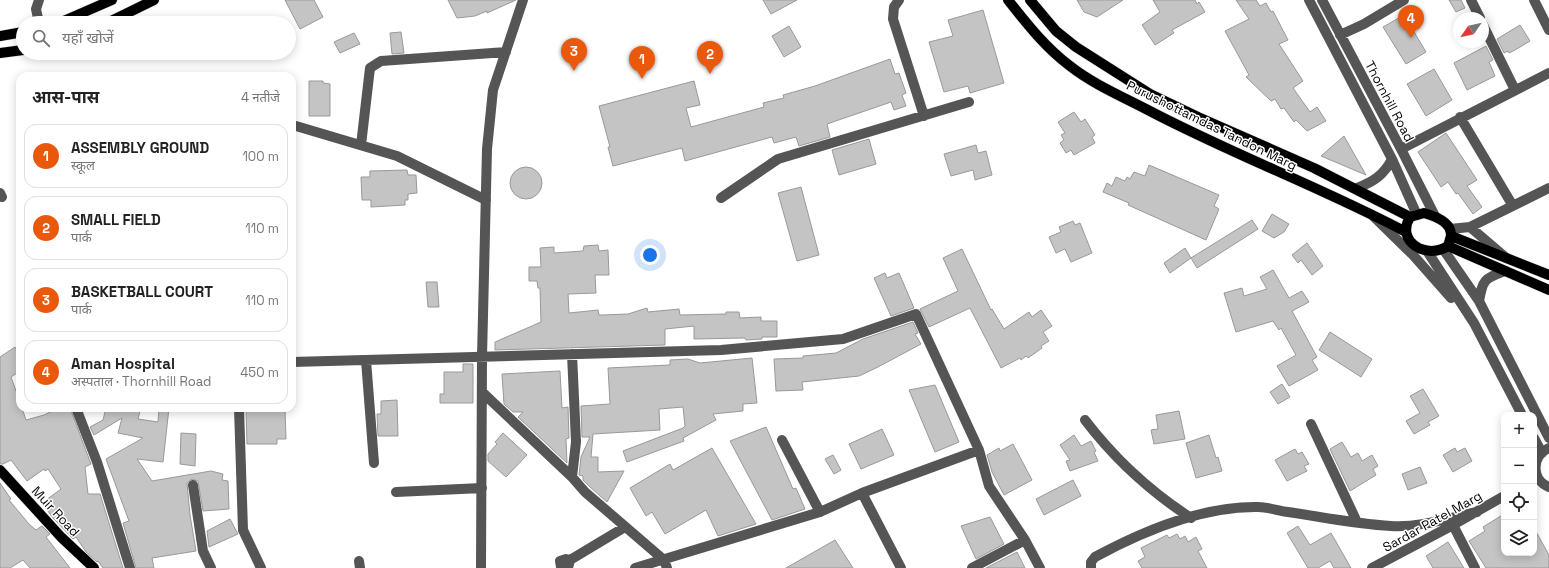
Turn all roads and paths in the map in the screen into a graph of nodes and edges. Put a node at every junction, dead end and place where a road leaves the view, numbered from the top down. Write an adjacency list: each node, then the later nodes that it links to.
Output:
1 (39, 0): 14 (street)
2 (112, 0): 15 (main road)
3 (154, 0): 16 (main road)
4 (523, 0): 23 (street)
5 (899, 0): 28 (street)
6 (1008, 0): 39 (main road, Purushottamdas Tandon Marg)
7 (1030, 0): 34 (main road, Purushottamdas Tandon Marg)
8 (1308, 0): 33 (street, Thornhill Road)
9 (1322, 0): 19 (street, Thornhill Road)
10 (1404, 0): 19 (street)
11 (1471, 0): 13 (street)
12 (1534, 0): 17 (street)
13 (1477, 12)
14 (38, 16)
15 (76, 16)
16 (121, 16)
17 (1549, 30)
18 (16, 33): 20 (main road)
19 (1340, 35): 32 (street, Thornhill Road)
20 (0, 36)
21 (1489, 37): 26 (street)
22 (16, 51): 24 (main road)
23 (506, 52): 31 (street); 37 (street)
24 (0, 53)
25 (1549, 73): 26 (street)
26 (1515, 90): 29 (street)
27 (969, 102): 28 (street)
28 (924, 116): 36 (street)
29 (1460, 117): 32 (street); 38 (street)
30 (296, 126): 31 (street)
31 (361, 146): 37 (street)
32 (1401, 149): 41 (street, Thornhill Road)
33 (1392, 159): 34 (street); 40 (street, Thornhill Road)
34 (1357, 188): 40 (main road, Purushottamdas Tandon Marg)
35 (1549, 188): 38 (street)
36 (721, 198)
37 (486, 200): 53 (street)
38 (1513, 206): 42 (street)
39 (1371, 214): 43 (main road, Purushottamdas Tandon Marg); 51 (street)
40 (1414, 216): 41 (main road); 43 (main road)
41 (1435, 216): 44 (main road)
42 (1470, 227): 44 (street); 46 (street)
43 (1406, 232): 45 (main road)
44 (1448, 240): 45 (main road); 46 (main road); 47 (main road); 50 (street)
45 (1427, 251): 51 (street)
46 (1504, 256): 48 (main road)
47 (1505, 270): 49 (main road); 50 (street)
48 (1549, 275)
49 (1549, 290)
50 (1479, 301): 62 (street)
51 (1474, 323): 59 (street)
52 (572, 354): 53 (street); 65 (street); 70 (street)
53 (482, 357): 54 (street); 56 (street)
54 (366, 360): 55 (street); 68 (street)
55 (296, 362)
56 (482, 392): 70 (street); 74 (street)
57 (78, 412): 90 (street)
58 (238, 412): 92 (street)
59 (1520, 412)
60 (1085, 420): 80 (street)
61 (1311, 424): 81 (street)
62 (1549, 438)
63 (782, 440): 78 (street)
64 (1537, 441): 66 (street)
65 (978, 450): 76 (street); 84 (street)
66 (1545, 450): 67 (street)
67 (1537, 461)
68 (374, 463)
69 (0, 470): 89 (main road, Muir Road)
70 (572, 477): 83 (street)
71 (1537, 479): 73 (street)
72 (193, 485): 91 (street)
73 (1549, 487)
74 (482, 488): 75 (street); 93 (street)
75 (396, 492)
76 (862, 493): 78 (street); 96 (street)
77 (1501, 498): 79 (street, Sardar Patel Marg)
78 (820, 512): 85 (street)
79 (1477, 512): 81 (street); 82 (street, Sardar Patel Marg)
80 (1191, 518): 81 (street); 99 (street)
81 (1358, 522)
82 (1454, 525): 88 (street, Sardar Patel Marg); 100 (street)
83 (625, 527): 85 (street); 86 (street)
84 (1025, 540): 87 (street); 98 (street)
85 (665, 564): 95 (street)
86 (569, 565): 94 (street)
87 (984, 565): 97 (street)
88 (1377, 567)
89 (94, 568)
90 (130, 568)
91 (211, 568)
92 (261, 568)
93 (482, 568)
94 (560, 568)
95 (635, 568)
96 (901, 568)
97 (972, 568)
98 (1040, 568)
99 (1091, 568)
100 (1476, 568)

